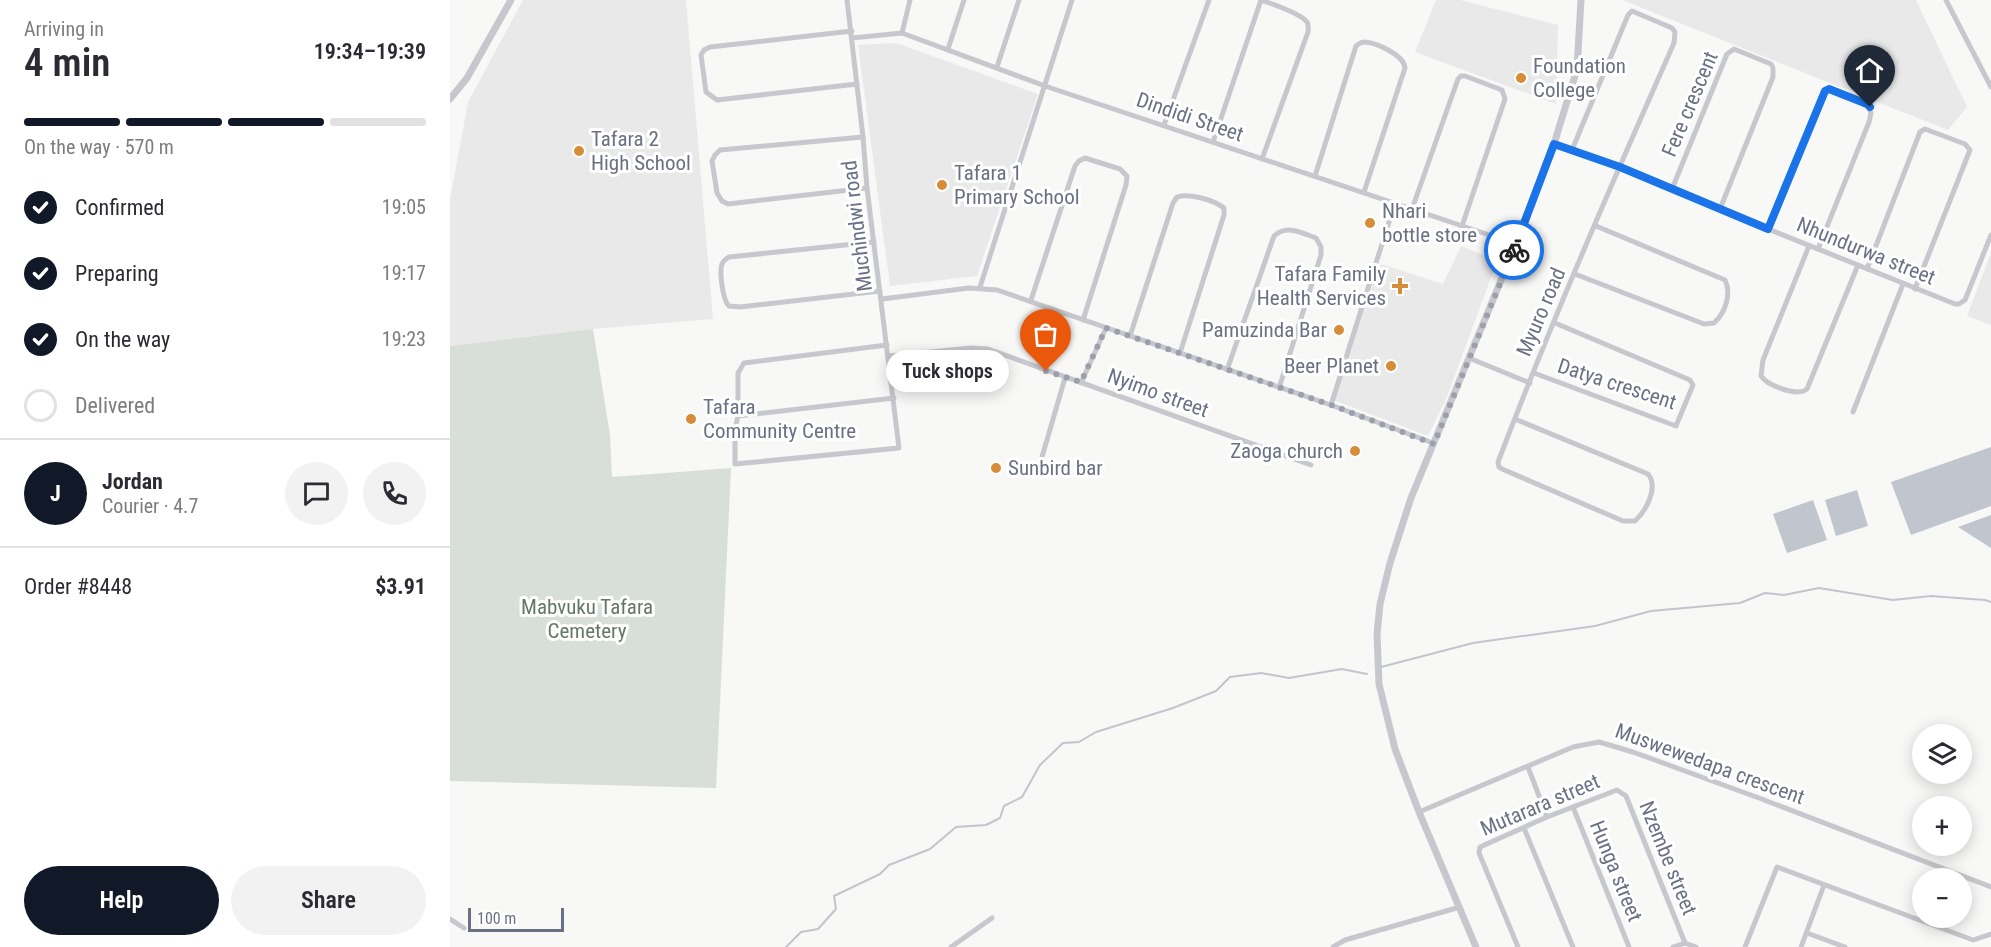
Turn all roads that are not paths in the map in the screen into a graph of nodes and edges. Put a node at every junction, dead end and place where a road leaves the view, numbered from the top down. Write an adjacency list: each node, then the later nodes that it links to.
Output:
1 (512, 0): 18 (street)
2 (847, 0): 12 (street, Muchindwi road)
3 (910, 0): 11 (street)
4 (964, 0): 13 (street)
5 (1019, 0): 14 (street)
6 (1072, 0): 16 (street)
7 (1209, 0): 19 (street)
8 (1261, 0): 21 (street); 24 (street)
9 (1581, 0): 22 (street)
10 (1946, 0): 17 (street)
11 (902, 33): 12 (street, Dindidi Street); 13 (street, Dindidi Street)
12 (852, 35): 15 (street, Muchindwi road); 15 (street, Dindidi Street)
13 (948, 50): 14 (street, Dindidi Street)
14 (997, 67): 16 (street, Dindidi Street)
15 (857, 84): 20 (street, Muchindwi road)
16 (1045, 86): 19 (street, Dindidi Street); 45 (street)
17 (1991, 87)
18 (450, 99)
19 (1164, 125): 21 (street, Dindidi Street)
20 (863, 137): 27 (street, Muchindwi road); 27 (street)
21 (1213, 142): 24 (street, Dindidi Street)
22 (1554, 144): 23 (street, Nhundurwa street); 38 (street)
23 (1572, 150): 25 (street, Nhundurwa street); 25 (street, Myuro road)
24 (1262, 159): 26 (street, Dindidi Street)
25 (1620, 167): 28 (street, Nhundurwa street); 34 (street, Myuro road)
26 (1315, 176): 29 (street, Dindidi Street); 29 (street)
27 (867, 188): 37 (street, Muchindwi road)
28 (1672, 189): 32 (street, Nhundurwa street); 32 (street, Fere crescent)
29 (1364, 192): 30 (street, Dindidi Street)
30 (1395, 203): 31 (street, Dindidi Street); 65 (street)
31 (1412, 209): 33 (street, Dindidi Street); 33 (street)
32 (1720, 209): 35 (street, Nhundurwa street)
33 (1462, 226): 38 (street, Dindidi Street)
34 (1596, 226): 43 (street, Myuro road); 43 (street)
35 (1768, 229): 39 (street, Nhundurwa street); 40 (street)
36 (1991, 235): 46 (street, Nhundurwa street)
37 (874, 242): 47 (street, Muchindwi road); 47 (street)
38 (1516, 244): 57 (street)
39 (1809, 246): 40 (street, Nhundurwa street); 41 (street)
40 (1818, 249): 41 (street, Nhundurwa street)
41 (1858, 265): 42 (street, Nhundurwa street)
42 (1867, 268): 44 (street, Nhundurwa street); 46 (street)
43 (1575, 274): 51 (street, Myuro road)
44 (1903, 284): 46 (street, Nhundurwa street); 66 (street)
45 (980, 287): 48 (street); 49 (street)
46 (1915, 289)
47 (880, 291): 48 (street, Muchindwi road)
48 (882, 299): 54 (street, Muchindwi road)
49 (1031, 300): 50 (street); 50 (street)
50 (1083, 320): 52 (street)
51 (1555, 323): 59 (street, Myuro road); 59 (street, Datya crescent)
52 (1106, 328): 53 (street); 61 (street)
53 (1130, 336): 55 (street); 55 (street)
54 (887, 345): 56 (street, Muchindwi road); 67 (street)
55 (1180, 353): 58 (street)
56 (888, 356): 60 (street, Nyimo street); 64 (street, Muchindwi road)
57 (1470, 358): 62 (street); 69 (street)
58 (1227, 370): 63 (street); 63 (street)
59 (1534, 373): 62 (street, Myuro road)
60 (1065, 378): 61 (street, Nyimo street); 70 (street)
61 (1081, 382): 71 (street, Nyimo street)
62 (1530, 383): 68 (street, Myuro road)
63 (1279, 388): 65 (street)
64 (894, 398): 67 (street); 67 (street, Muchindwi road)
65 (1331, 405): 69 (street)
66 (1853, 412)
67 (738, 417)
68 (1515, 419): 68 (street, Myuro road)
69 (1434, 444): 75 (street)
70 (1042, 457)
71 (1311, 465)
72 (1528, 767): 75 (street, Muswewedapa crescent); 76 (street); 79 (street, Muswewedapa crescent)
73 (1617, 790): 74 (street, Mutarara street); 87 (street, Nzembe street)
74 (1573, 807): 76 (street, Mutarara street); 93 (street, Hunga street)
75 (1419, 812): 80 (street)
76 (1547, 817): 77 (street, Mutarara street)
77 (1524, 828): 91 (street, Mutarara street); 92 (street)
78 (1824, 885): 84 (street); 86 (street); 96 (street)
79 (1991, 887)
80 (1460, 907): 89 (street); 90 (street)
81 (992, 918): 88 (street)
82 (450, 919): 83 (street)
83 (464, 928)
84 (1807, 933): 97 (street); 98 (street)
85 (1991, 934): 86 (street)
86 (1973, 940): 99 (street)
87 (1685, 942): 94 (street); 95 (street)
88 (951, 947)
89 (1333, 947)
90 (1476, 947)
91 (1518, 947)
92 (1573, 947)
93 (1629, 947)
94 (1673, 947)
95 (1696, 947)
96 (1745, 947)
97 (1801, 947)
98 (1845, 947)
99 (1970, 947)

